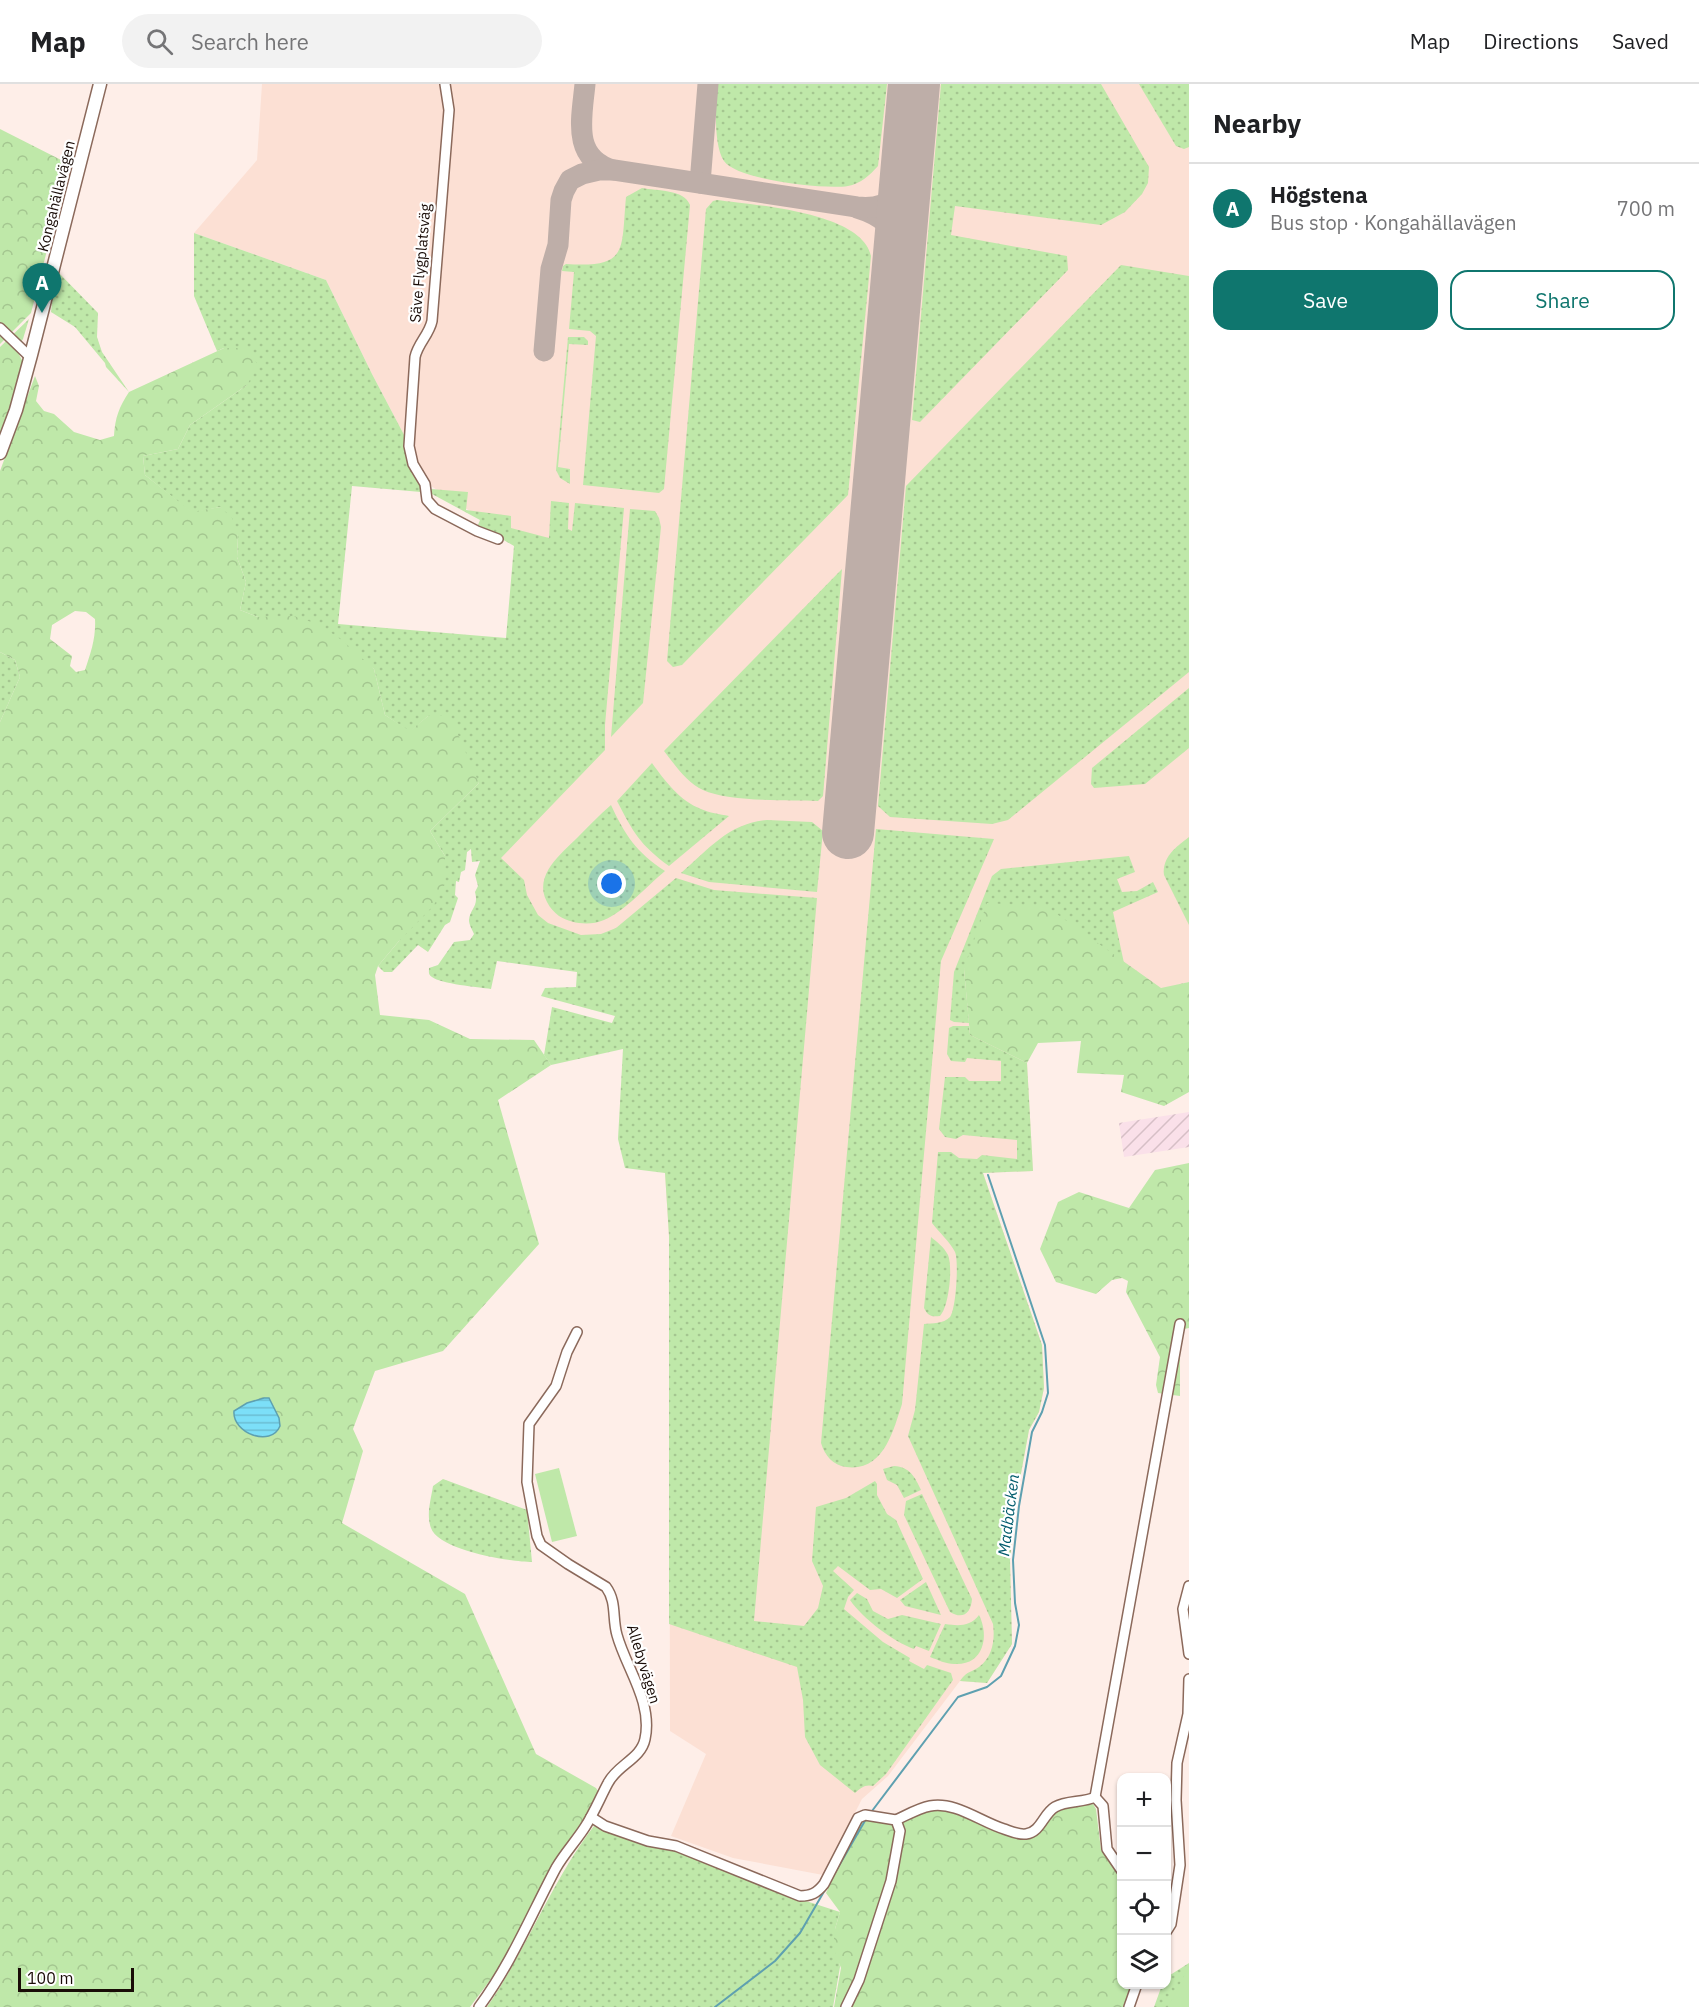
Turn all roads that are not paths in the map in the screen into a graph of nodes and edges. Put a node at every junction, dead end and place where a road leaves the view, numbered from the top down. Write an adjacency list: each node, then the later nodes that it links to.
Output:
1 (100, 84): 4 (street, Kongahällavägen)
2 (445, 84): 6 (street, Säve Flygplatsväg)
3 (0, 328): 4 (street)
4 (31, 355): 5 (street, Kongahällavägen)
5 (0, 453)
6 (498, 539)
7 (1180, 1324): 12 (street)
8 (577, 1332): 13 (street, Allebyvägen)
9 (1189, 1586): 10 (street)
10 (1189, 1654)
11 (1189, 1679): 16 (street)
12 (1095, 1797): 14 (street); 15 (street)
13 (591, 1817): 14 (street); 18 (street, Allebyvägen)
14 (896, 1820): 19 (street)
15 (1117, 1864)
16 (1171, 1924)
17 (1135, 1989): 20 (street)
18 (479, 2007)
19 (846, 2007)
20 (1129, 2007)

